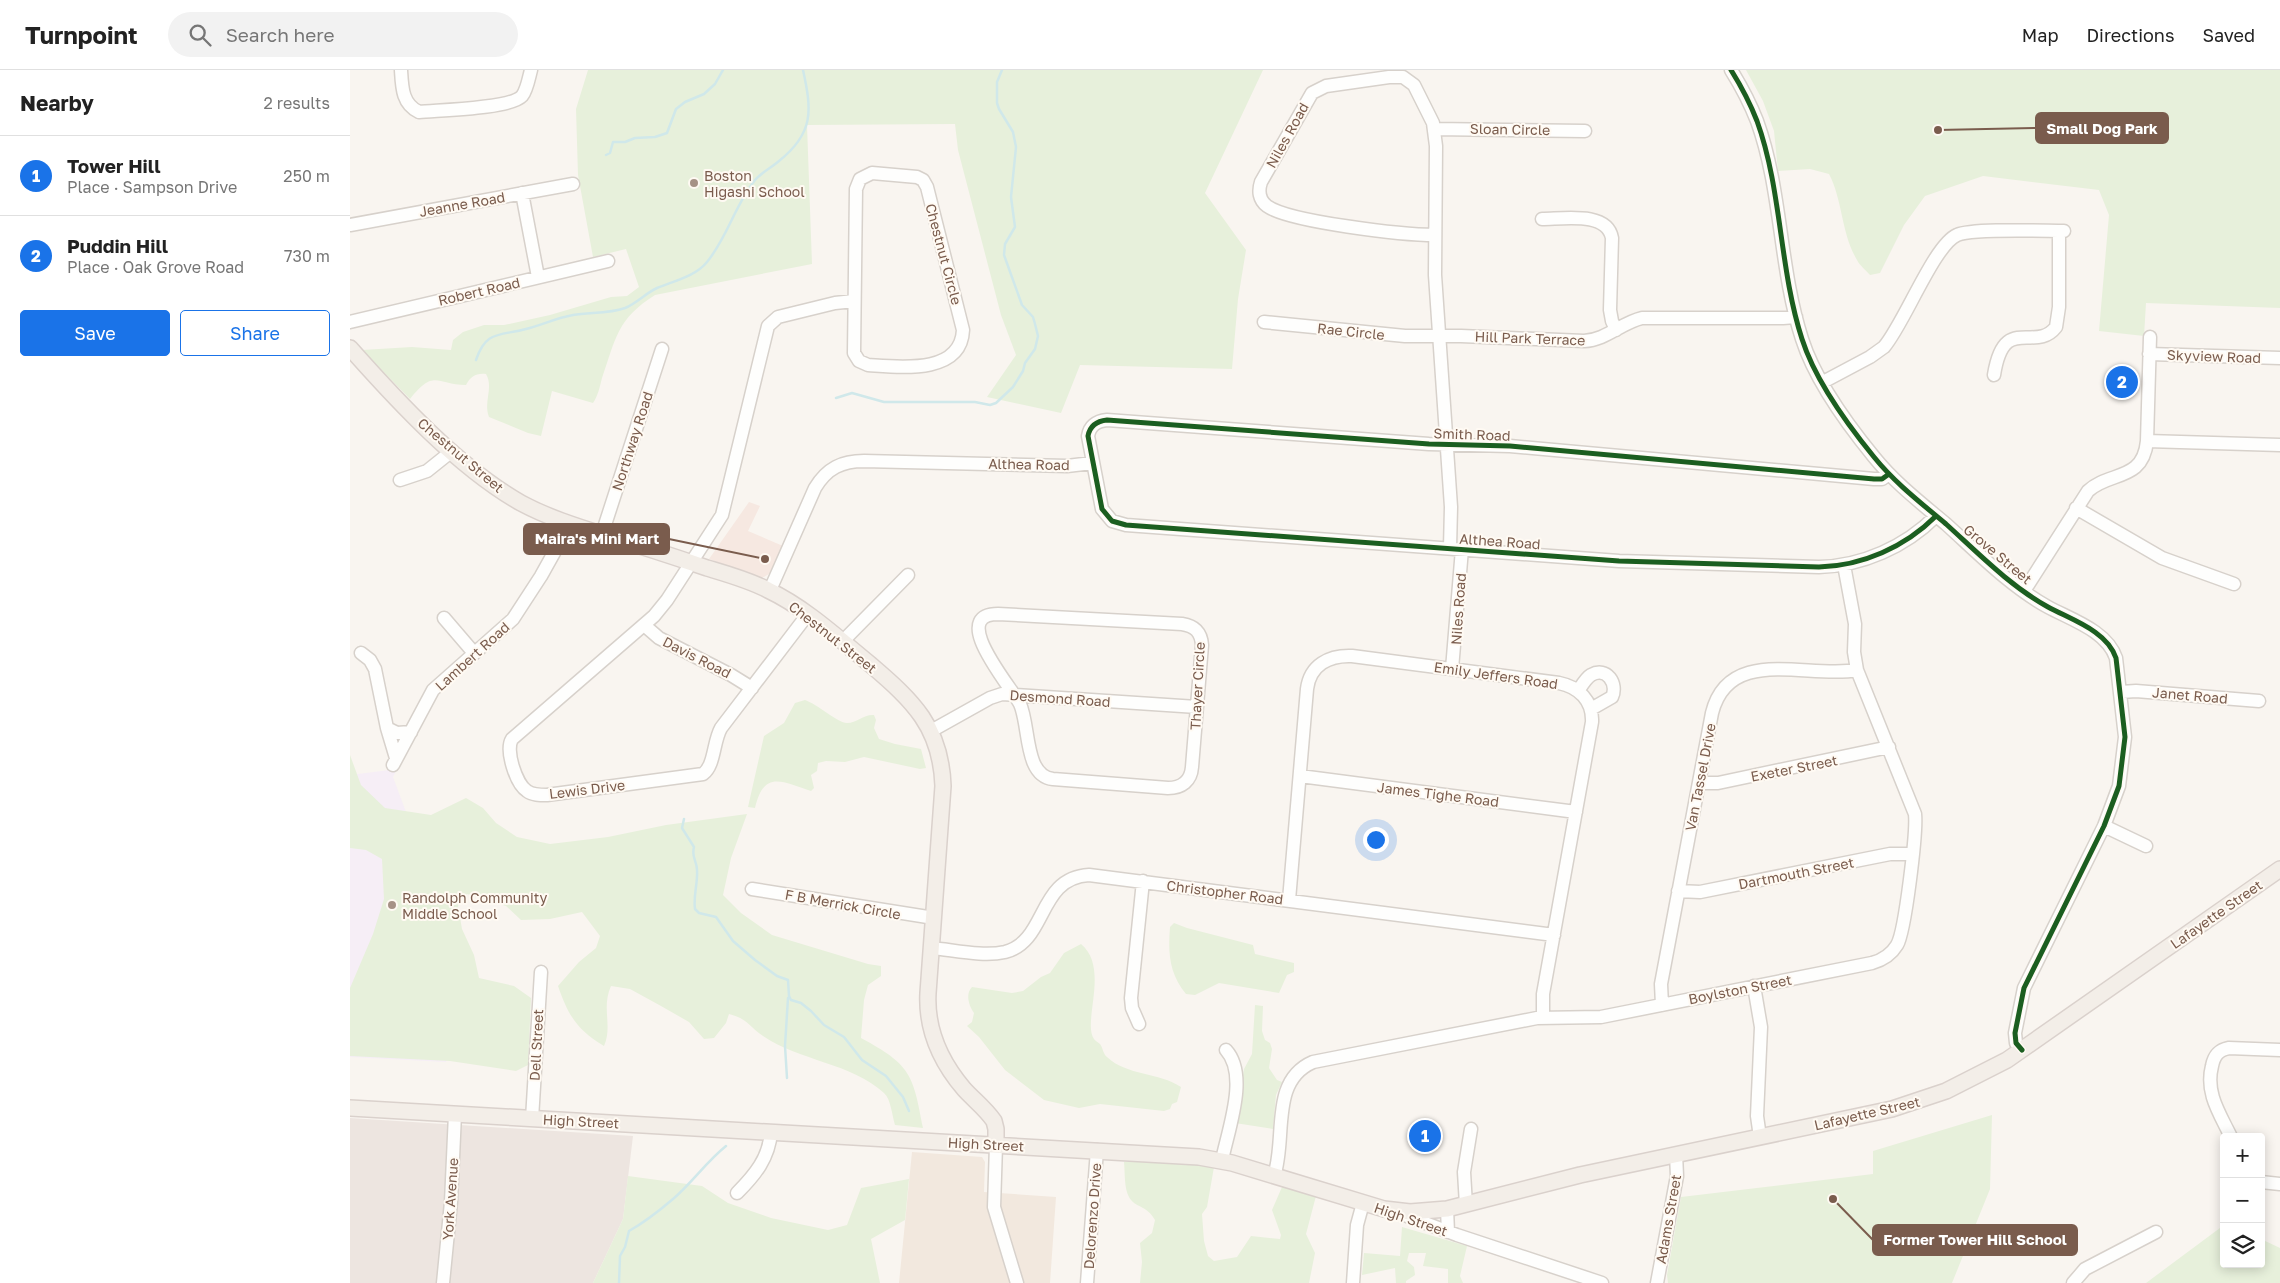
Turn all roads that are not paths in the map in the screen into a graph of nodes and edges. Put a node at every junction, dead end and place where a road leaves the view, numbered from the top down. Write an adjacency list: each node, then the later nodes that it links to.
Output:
1 (401, 70): 2 (street)
2 (531, 70)
3 (1731, 70): 14 (street, Grove Street)
4 (1434, 129): 5 (street, Sloan Circle); 10 (street, Niles Road); 10 (street, Niles Road)
5 (1585, 131)
6 (573, 184): 7 (street, Jeanne Road)
7 (522, 193): 9 (street, Jeanne Road); 12 (street)
8 (1542, 219): 17 (street)
9 (350, 225)
10 (1435, 235): 18 (street, Niles Road)
11 (608, 261): 12 (street, Robert Road)
12 (538, 277): 15 (street, Robert Road)
13 (854, 301): 13 (street, Chestnut Circle); 38 (street)
14 (1796, 316): 17 (street, Hill Park Terrace); 25 (street, Grove Street)
15 (350, 322)
16 (1264, 322): 18 (street, Rae Circle)
17 (1616, 330): 18 (street, Hill Park Terrace)
18 (1439, 336): 27 (street, Niles Road)
19 (2150, 337): 22 (street)
20 (350, 348): 29 (main road, Chestnut Street)
21 (662, 349): 36 (street, Northway Road)
22 (2149, 354): 23 (street, Skyview Road); 26 (street)
23 (2280, 358)
24 (1994, 375): 25 (street)
25 (1823, 382): 31 (street, Grove Street)
26 (2147, 441): 28 (street); 33 (street)
27 (1447, 444): 30 (street, Smith Road); 31 (street, Smith Road); 37 (street, Niles Road)
28 (2280, 445)
29 (452, 451): 32 (street); 35 (main road, Chestnut Street)
30 (1092, 463): 37 (street, Althea Road); 42 (street, Althea Road)
31 (1889, 474): 34 (street, Grove Street)
32 (400, 480)
33 (2076, 508): 41 (street); 43 (street)
34 (1936, 516): 39 (street, Althea Road); 43 (street, Grove Street)
35 (570, 524): 36 (main road, Chestnut Street); 49 (street, Lambert Road)
36 (602, 534): 38 (main road, Chestnut Street)
37 (1456, 549): 39 (street, Althea Road); 50 (street, Niles Road)
38 (690, 562): 42 (main road, Chestnut Street); 46 (street, Lewis Drive)
39 (1844, 565): 51 (street, Boylston Street)
40 (908, 575): 47 (street)
41 (2234, 584)
42 (770, 590): 44 (main road, Chestnut Street)
43 (2024, 591): 54 (street, Grove Street)
44 (808, 614): 47 (main road, Chestnut Street); 52 (street, Lewis Drive)
45 (444, 618): 49 (street)
46 (644, 625): 52 (street, Davis Road); 52 (street, Lewis Drive)
47 (842, 642): 60 (main road, Chestnut Street)
48 (361, 653): 59 (street)
49 (474, 653): 61 (street, Lambert Road)
50 (1452, 669): 53 (street, Emily Jeffers Road); 63 (street, Emily Jeffers Road)
51 (1857, 670): 62 (street, Boylston Street); 64 (street, Van Tassel Drive)
52 (752, 688)
53 (1578, 691): 58 (street); 58 (street)
54 (2121, 692): 56 (street, Janet Road); 66 (street, Grove Street)
55 (1015, 695): 57 (street, Desmond Road); 57 (street, Thayer Circle); 57 (street, Thayer Circle); 60 (street, Desmond Road)
56 (2259, 701)
57 (1197, 707)
58 (1591, 709): 65 (street)
59 (387, 728): 61 (street); 61 (street, Lambert Road)
60 (931, 731): 74 (main road, Chestnut Street)
61 (410, 732)
62 (1889, 747): 64 (street, Exeter Street); 68 (street, Boylston Street)
63 (1300, 776): 65 (street, James Tighe Road); 73 (street, Emily Jeffers Road)
64 (1699, 783): 72 (street, Van Tassel Drive)
65 (1576, 812): 75 (street)
66 (2104, 826): 67 (street); 83 (street, Grove Street)
67 (2146, 846)
68 (1913, 854): 72 (street, Dartmouth Street); 78 (street, Boylston Street)
69 (2280, 869): 83 (main road, Lafayette Street)
70 (1143, 882): 73 (street, Christopher Road); 76 (street, Christopher Road); 81 (street)
71 (752, 889): 74 (street, F B Merrick Circle)
72 (1678, 891): 79 (street, Van Tassel Drive)
73 (1289, 900): 75 (street, Christopher Road)
74 (934, 918): 76 (main road, Chestnut Street)
75 (1554, 935): 80 (street)
76 (931, 948): 92 (main road, Chestnut Street)
77 (541, 972): 87 (street, Dell Street)
78 (1754, 986): 79 (street, Boylston Street); 91 (street)
79 (1662, 1005): 80 (street, Boylston Street)
80 (1544, 1017): 96 (street, Boylston Street)
81 (1139, 1024)
82 (1226, 1050): 95 (street)
83 (2022, 1050): 91 (main road, Lafayette Street)
84 (2280, 1050): 90 (street)
85 (350, 1108): 86 (main road, High Street)
86 (455, 1114): 87 (main road, High Street); 106 (street, York Avenue)
87 (532, 1119): 89 (main road, High Street)
88 (1471, 1129): 101 (street)
89 (771, 1132): 92 (main road, High Street); 99 (street)
90 (2229, 1133)
91 (1760, 1137): 94 (main road, Lafayette Street)
92 (996, 1144): 93 (main road, High Street); 107 (street)
93 (1097, 1150): 95 (main road, High Street); 108 (street, Delorenzo Drive)
94 (1676, 1154): 101 (main road, Lafayette Street); 111 (street, Adams Street)
95 (1222, 1160): 96 (main road, High Street)
96 (1274, 1176): 100 (main road, High Street)
97 (2265, 1182): 98 (street)
98 (2280, 1184)
99 (737, 1193)
100 (1363, 1203): 103 (main road, High Street); 109 (street)
101 (1466, 1204): 102 (main road, Lafayette Street)
102 (1447, 1209): 103 (main road, Lafayette Street); 104 (street)
103 (1395, 1211): 104 (street, High Street)
104 (1448, 1232): 110 (street, High Street)
105 (2156, 1232): 112 (street)
106 (443, 1283)
107 (1017, 1283)
108 (1087, 1283)
109 (1352, 1283)
110 (1602, 1283)
111 (1657, 1283)
112 (2073, 1283)

